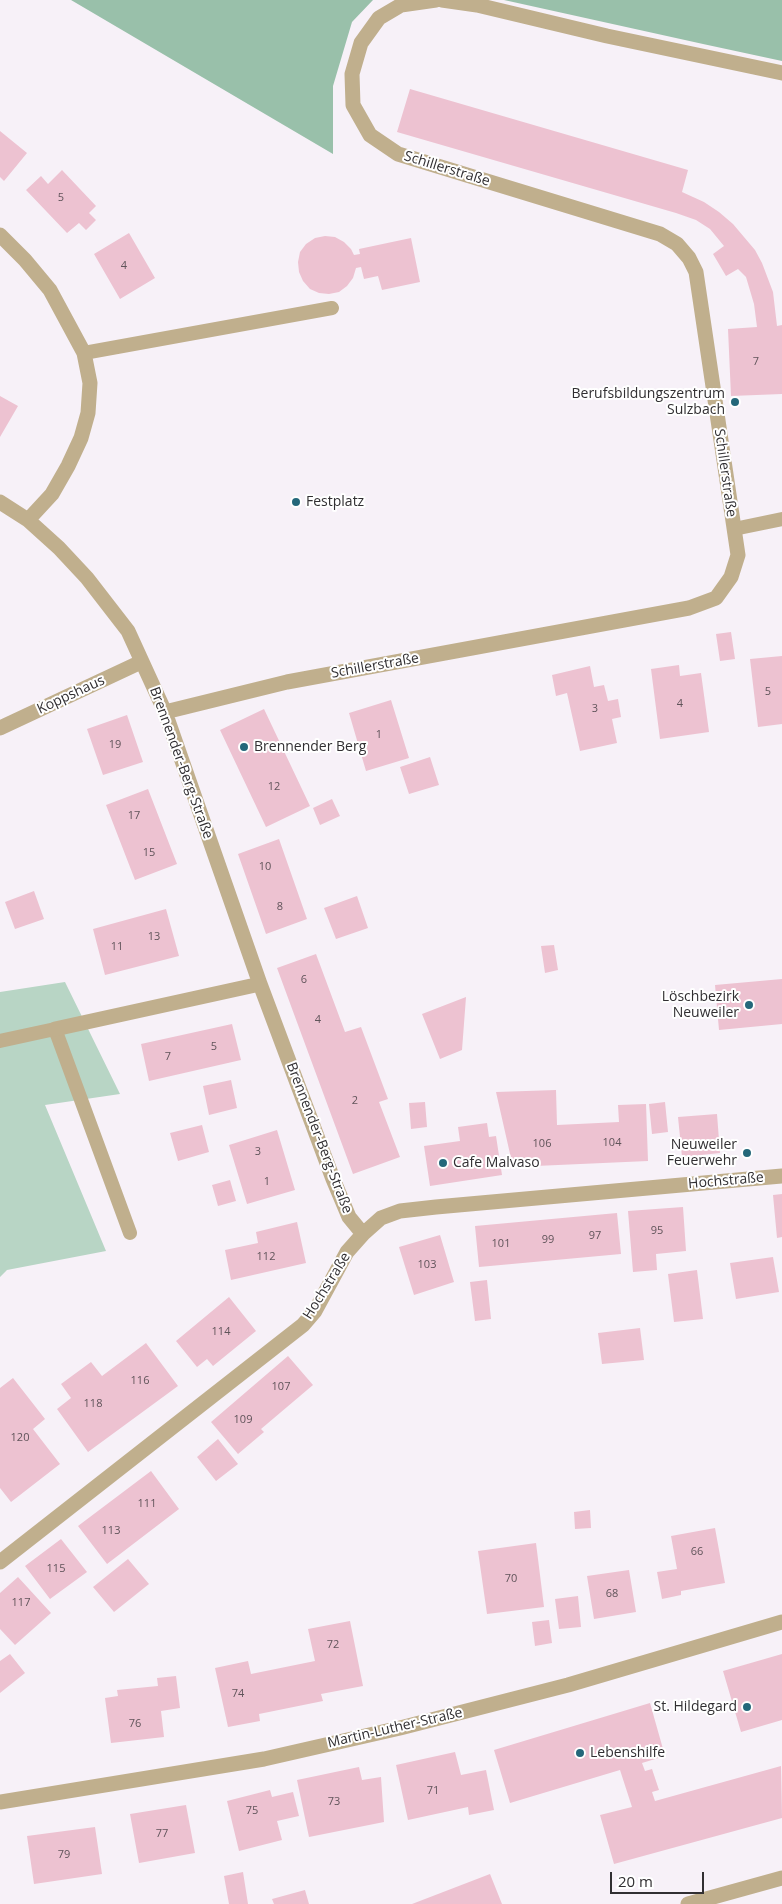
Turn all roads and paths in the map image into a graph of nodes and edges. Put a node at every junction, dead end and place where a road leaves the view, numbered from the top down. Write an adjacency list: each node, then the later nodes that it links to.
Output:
1 (436, 0): 10 (street, Schillerstraße)
2 (442, 0): 3 (street)
3 (782, 74)
4 (0, 235): 6 (street)
5 (332, 308): 6 (lane)
6 (84, 353): 9 (street)
7 (0, 502): 9 (street, Brennender-Berg-Straße)
8 (782, 519): 10 (lane)
9 (28, 520): 11 (street, Brennender-Berg-Straße)
10 (734, 529): 12 (street, Schillerstraße)
11 (141, 662): 12 (street, Brennender-Berg-Straße); 13 (street, Koppshaus)
12 (166, 712): 14 (street, Brennender-Berg-Straße)
13 (0, 728)
14 (260, 984): 15 (street); 19 (street, Brennender-Berg-Straße)
15 (55, 1029): 16 (lane); 18 (lane)
16 (0, 1041)
17 (782, 1176): 19 (street, Hochstraße)
18 (130, 1233)
19 (363, 1234): 20 (street, Hochstraße)
20 (0, 1562)
21 (782, 1622): 22 (street, Martin-Luther-Straße)
22 (0, 1802)
23 (782, 1878): 24 (street)
24 (688, 1904)

